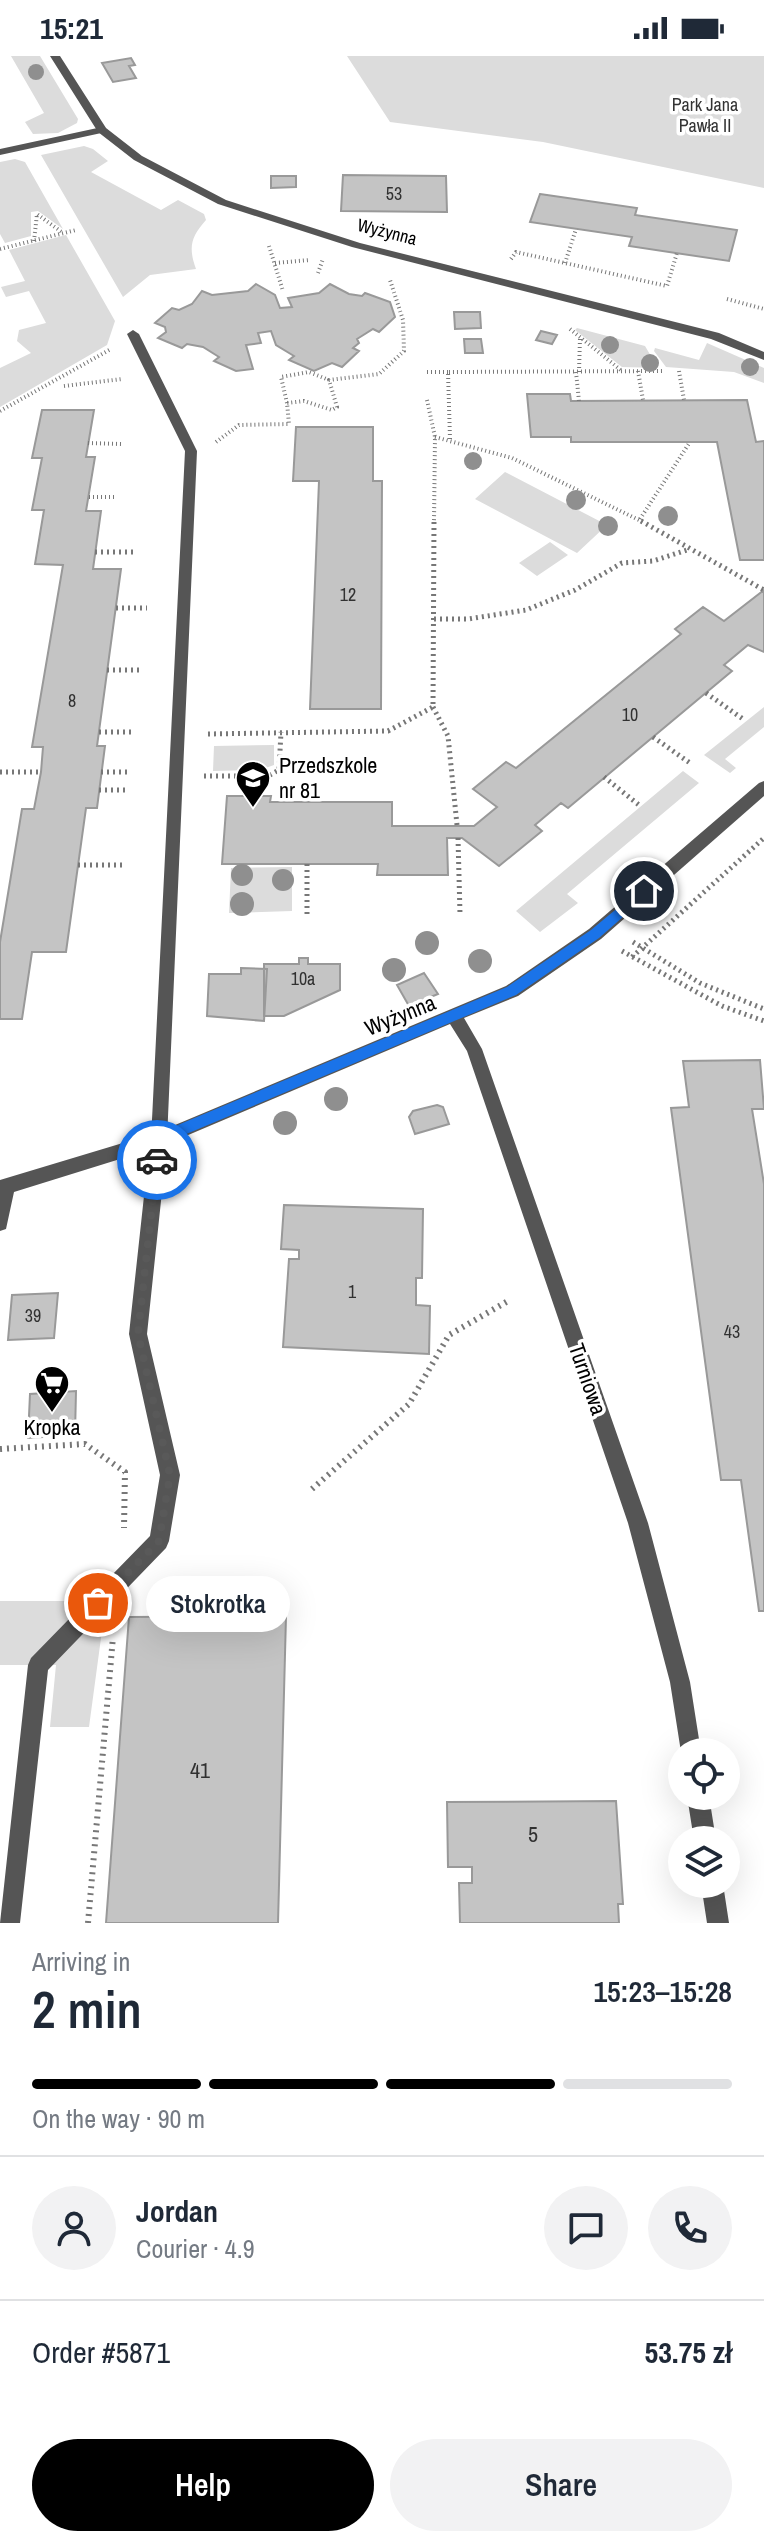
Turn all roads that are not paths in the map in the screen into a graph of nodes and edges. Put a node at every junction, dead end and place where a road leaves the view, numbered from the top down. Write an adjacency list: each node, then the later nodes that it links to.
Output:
1 (55, 56): 2 (street, Wyżynna)
2 (102, 130): 3 (street); 5 (street, Wyżynna)
3 (0, 152)
4 (133, 334): 8 (street)
5 (764, 356)
6 (764, 787): 7 (street, Wyżynna)
7 (454, 1016): 8 (street, Wyżynna); 11 (street, Turniowa)
8 (159, 1140): 9 (street, Wyżynna); 13 (street)
9 (3, 1187): 10 (street)
10 (0, 1223)
11 (689, 1738)
12 (714, 1898): 14 (street)
13 (9, 1923)
14 (718, 1923)

